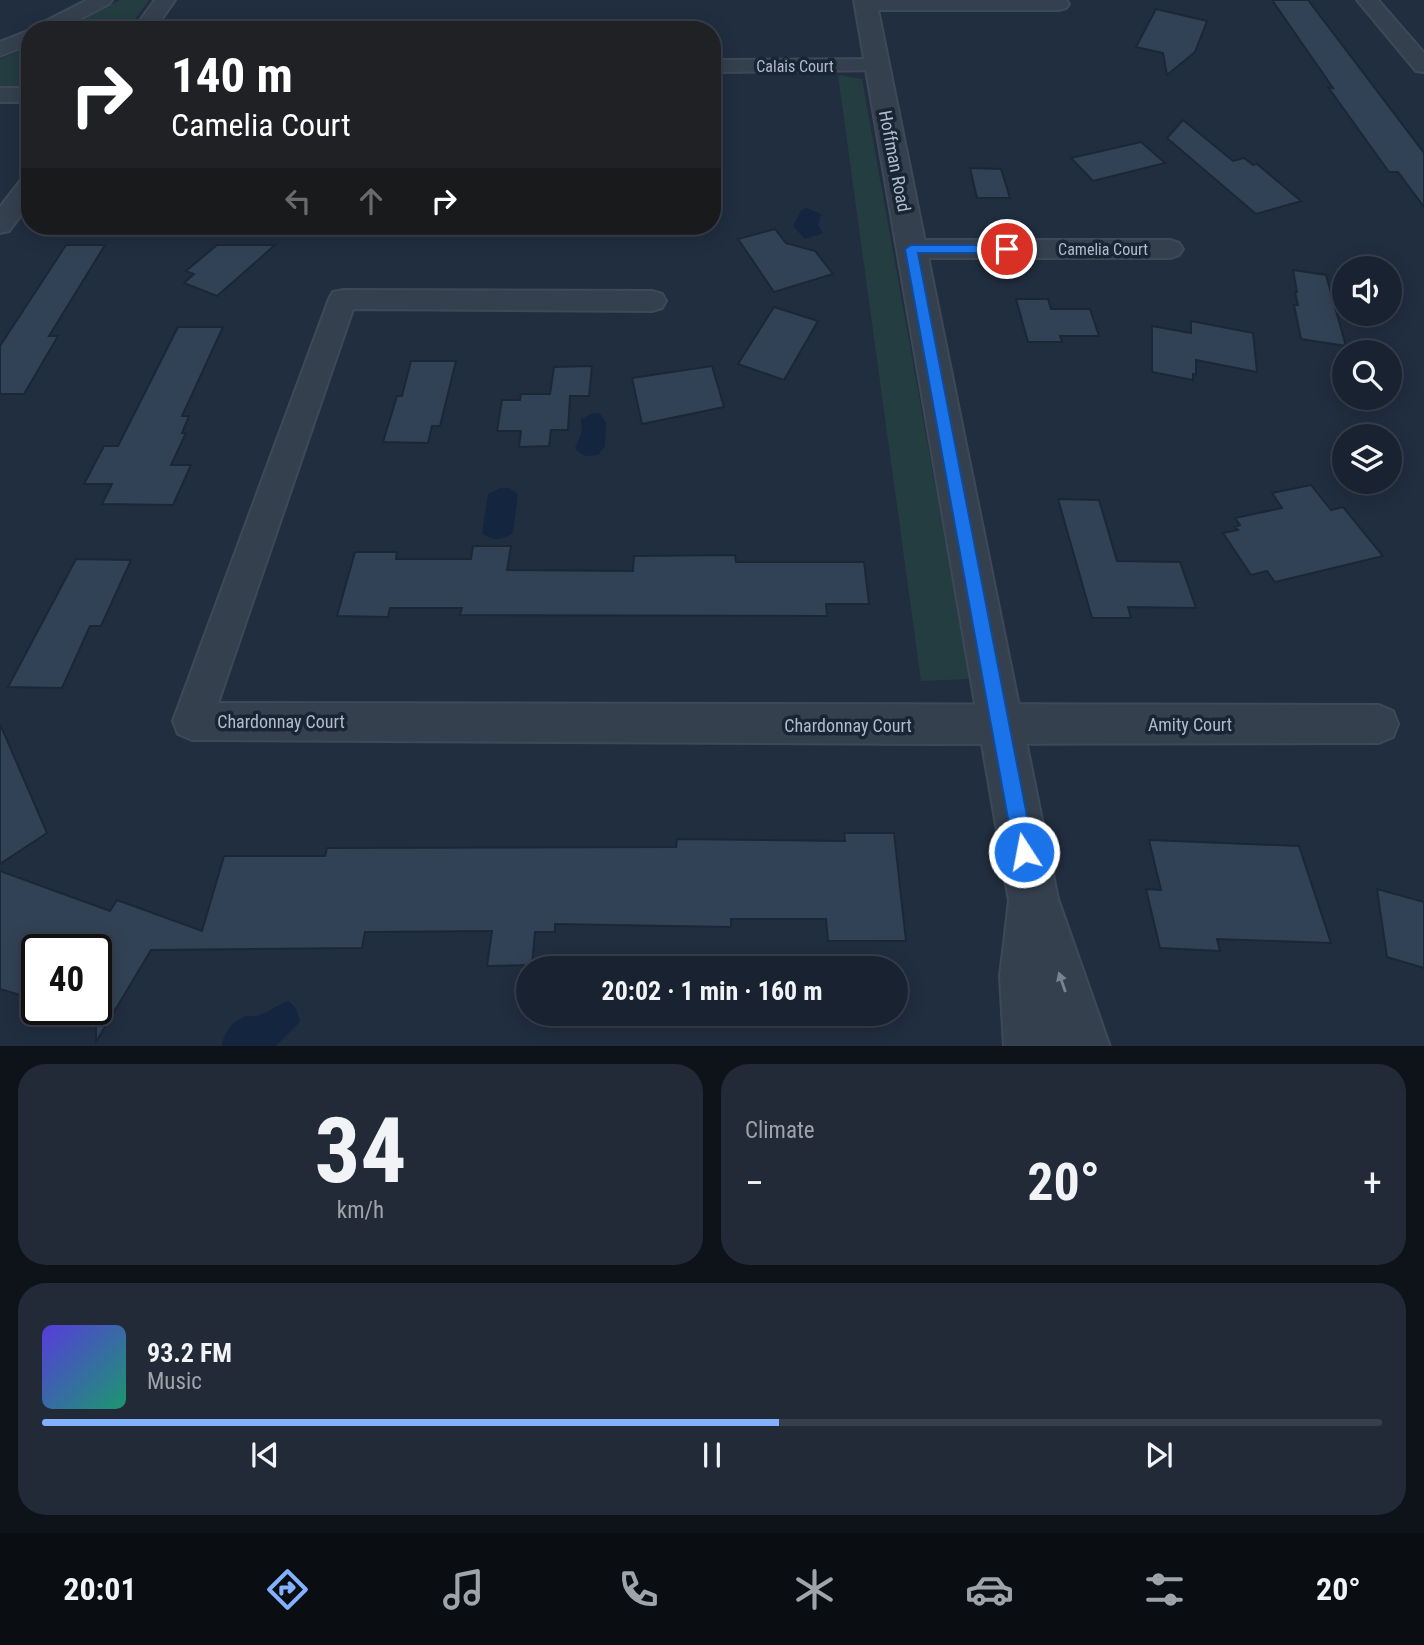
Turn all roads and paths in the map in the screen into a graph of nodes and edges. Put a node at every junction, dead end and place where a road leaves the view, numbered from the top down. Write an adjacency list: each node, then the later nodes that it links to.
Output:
1 (102, 0): 6 (street)
2 (165, 0): 7 (street)
3 (1367, 0): 12 (street)
4 (865, 2): 5 (street); 10 (street, Hoffman Road)
5 (1059, 4)
6 (61, 21)
7 (150, 21)
8 (21, 40): 9 (street)
9 (0, 50)
10 (877, 65): 11 (street, Calais Court); 17 (street, Hoffman Road)
11 (721, 66)
12 (1424, 66)
13 (0, 95): 14 (street)
14 (21, 95)
15 (21, 196): 16 (street)
16 (0, 225)
17 (911, 249): 18 (street, Camelia Court); 21 (street, Hoffman Road)
18 (1170, 249)
19 (652, 301): 21 (street, Chardonnay Court)
20 (1380, 724): 21 (street, Amity Court)
21 (1000, 725): 22 (street, Hoffman Road)
22 (1033, 899): 23 (street, Hoffman Road); 24 (street, Hoffman Road, one-way to 22)
23 (1031, 1046)
24 (1083, 1046)

